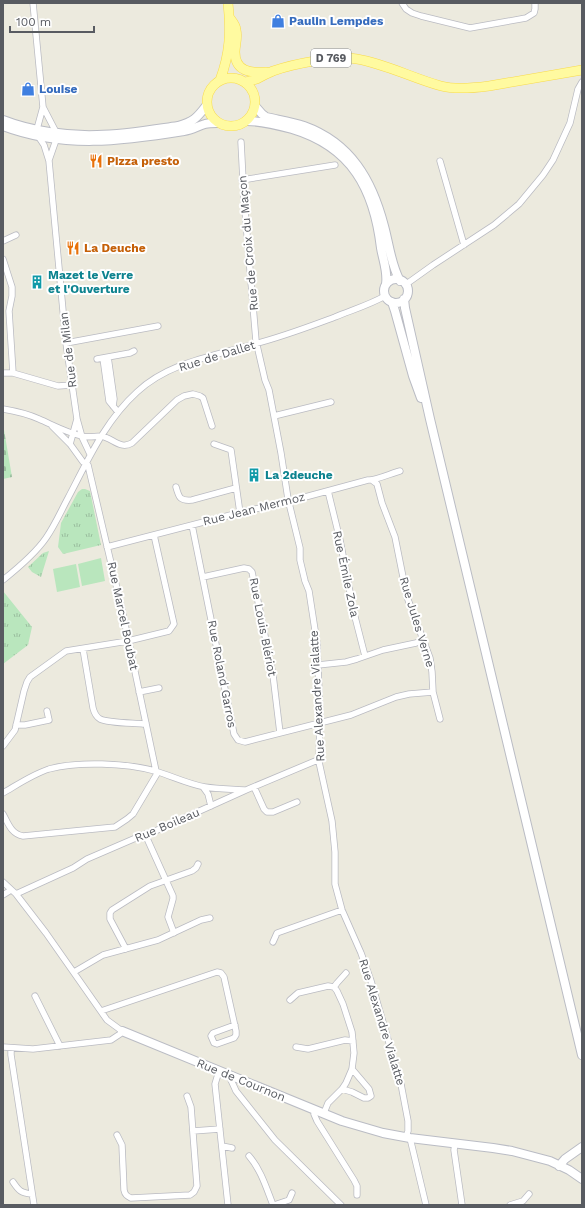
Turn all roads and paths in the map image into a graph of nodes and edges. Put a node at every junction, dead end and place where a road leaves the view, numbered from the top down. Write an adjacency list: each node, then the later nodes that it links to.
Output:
1 (33, 3): 16 (street)
2 (228, 3): 5 (main road)
3 (402, 3): 4 (street)
4 (534, 3)
5 (229, 17): 6 (main road); 8 (main road)
6 (227, 59): 9 (main road); 10 (main road)
7 (582, 70): 8 (main road, D 769)
8 (270, 72): 11 (main road, D 769); 13 (main road)
9 (236, 78): 10 (main road); 11 (main road)
10 (220, 80): 14 (main road)
11 (245, 82): 13 (main road)
12 (582, 82): 31 (street)
13 (254, 95): 15 (main road)
14 (206, 106): 19 (main road); 21 (main road)
15 (255, 106): 18 (main road); 33 (main road)
16 (43, 107): 22 (street); 23 (street)
17 (3, 120): 22 (main road)
18 (247, 121): 19 (main road); 34 (main road)
19 (217, 123): 21 (main road)
20 (3, 126): 22 (main road)
21 (178, 129): 23 (main road)
22 (37, 133): 23 (main road); 25 (street, Rue de Milan)
23 (56, 136): 25 (street, Rue de Milan)
24 (240, 142): 28 (street, Rue de Croix du Maçon)
25 (49, 161): 38 (street, Rue de Milan)
26 (440, 161): 31 (street)
27 (335, 164): 28 (street)
28 (242, 180): 39 (street, Rue de Croix du Maçon)
29 (16, 235): 30 (street)
30 (3, 241)
31 (464, 245): 33 (street)
32 (3, 259): 42 (street)
33 (403, 283): 34 (main road); 36 (main road)
34 (386, 284): 35 (main road)
35 (388, 299): 36 (main road); 39 (street, Rue de Dallet); 48 (main road)
36 (404, 299): 48 (main road)
37 (158, 326): 38 (street)
38 (66, 343): 43 (street, Rue de Milan)
39 (257, 344): 46 (street, Rue de Dallet); 47 (street, Rue Alexandre Vialatte)
40 (134, 351): 46 (street)
41 (3, 373): 42 (street)
42 (13, 373): 43 (street)
43 (72, 385): 51 (street, Rue de Milan)
44 (331, 402): 47 (street)
45 (3, 409): 49 (street)
46 (118, 412): 52 (street, Rue de Dallet)
47 (274, 416): 62 (street, Rue Alexandre Vialatte)
48 (430, 419): 119 (main road)
49 (52, 426): 51 (street); 54 (street)
50 (212, 426): 52 (street)
51 (78, 434): 52 (street); 54 (street); 55 (street, Rue de Milan)
52 (101, 436): 55 (street, Rue de Dallet)
53 (214, 444): 60 (street)
54 (71, 445): 56 (street)
55 (90, 454): 56 (street, Rue de Dallet)
56 (86, 463): 66 (street, Rue Marcel Boubat); 68 (street, Rue de Dallet)
57 (400, 471): 58 (street, Rue Jean Mermoz)
58 (373, 481): 61 (street, Rue Jean Mermoz); 69 (street, Rue Jules Verne)
59 (176, 487): 60 (street)
60 (236, 488): 63 (street)
61 (328, 491): 62 (street, Rue Jean Mermoz); 72 (street, Rue Émile Zola)
62 (288, 501): 63 (street, Rue Jean Mermoz); 73 (street, Rue Alexandre Vialatte)
63 (240, 513): 64 (street, Rue Jean Mermoz)
64 (192, 525): 65 (street, Rue Jean Mermoz); 67 (street, Rue Roland Garros)
65 (154, 535): 66 (street, Rue Jean Mermoz); 70 (street)
66 (108, 547): 70 (street, Rue Marcel Boubat)
67 (203, 577): 82 (street, Rue Roland Garros); 82 (street, Rue Louis Blériot)
68 (3, 580)
69 (423, 640): 72 (street); 76 (street, Rue Jules Verne)
70 (128, 641): 71 (street); 75 (street, Rue Marcel Boubat)
71 (83, 649): 79 (street); 81 (street)
72 (365, 656): 73 (street)
73 (318, 664): 80 (street, Rue Alexandre Vialatte)
74 (159, 688): 75 (street)
75 (139, 692): 79 (street, Rue Marcel Boubat)
76 (433, 692): 78 (street, Rue Jules Verne); 80 (street, Rue Roland Garros)
77 (48, 711): 81 (street)
78 (440, 719)
79 (146, 723): 85 (street, Rue Marcel Boubat)
80 (319, 723): 82 (street, Rue Roland Garros); 84 (street, Rue Alexandre Vialatte)
81 (16, 725): 83 (street)
82 (280, 733)
83 (3, 746)
84 (320, 759): 87 (street, Rue Boileau); 101 (street, Rue Alexandre Vialatte)
85 (157, 772): 86 (street); 90 (street); 94 (street)
86 (203, 787): 88 (street); 93 (street)
87 (254, 787): 89 (street, Rue Boileau); 92 (street)
88 (222, 789): 89 (street); 91 (street)
89 (246, 790): 91 (street, Rue Boileau)
90 (3, 793)
91 (224, 800): 93 (street, Rue Boileau)
92 (297, 802)
93 (211, 806): 95 (street, Rue Boileau)
94 (3, 814)
95 (145, 834): 97 (street); 99 (street, Rue Boileau)
96 (198, 864): 97 (street)
97 (166, 880): 103 (street); 105 (street)
98 (3, 882): 99 (street, Rue de Cournon)
99 (14, 892): 100 (street, Rue Boileau); 106 (street, Rue de Cournon)
100 (3, 895)
101 (342, 910): 104 (street); 130 (street, Rue Alexandre Vialatte)
102 (210, 918): 103 (street)
103 (174, 933): 105 (street)
104 (273, 942)
105 (126, 949): 106 (street)
106 (74, 972): 111 (street, Rue de Cournon)
107 (346, 973): 108 (street)
108 (334, 987): 110 (street); 114 (street)
109 (35, 996): 115 (street)
110 (290, 1000)
111 (101, 1011): 112 (street); 113 (street, Rue de Cournon)
112 (235, 1025)
113 (122, 1031): 115 (street); 121 (main road, Rue de Cournon)
114 (353, 1041): 117 (street); 120 (street)
115 (60, 1046): 118 (street)
116 (3, 1047): 118 (street)
117 (296, 1047)
118 (11, 1048): 141 (street)
119 (582, 1055)
120 (352, 1069): 123 (street); 123 (street)
121 (219, 1071): 122 (main road, Rue de Cournon); 127 (street)
122 (231, 1076): 125 (main road, Rue de Cournon); 148 (street)
123 (342, 1089): 126 (street)
124 (187, 1096): 128 (street)
125 (315, 1110): 126 (main road, Rue de Cournon); 144 (street)
126 (324, 1113): 130 (main road, Rue de Cournon)
127 (220, 1129): 128 (street); 132 (street)
128 (193, 1131): 129 (street)
129 (117, 1135)
130 (408, 1138): 131 (main road, Rue de Cournon); 149 (street, Rue Alexandre Vialatte)
131 (455, 1144): 137 (main road, Rue de Cournon); 150 (street)
132 (222, 1146): 134 (street); 146 (street)
133 (582, 1147): 135 (main road)
134 (232, 1148)
135 (572, 1155): 137 (main road); 138 (main road)
136 (249, 1156): 147 (street)
137 (559, 1166): 138 (main road, Rue de Cournon)
138 (569, 1170): 139 (main road, Rue de Cournon)
139 (582, 1179)
140 (13, 1182): 141 (street)
141 (32, 1194): 145 (street)
142 (292, 1194): 147 (street)
143 (528, 1194): 151 (street)
144 (357, 1195)
145 (34, 1205)
146 (228, 1205)
147 (274, 1205)
148 (341, 1205)
149 (426, 1205)
150 (462, 1205)
151 (510, 1205)

